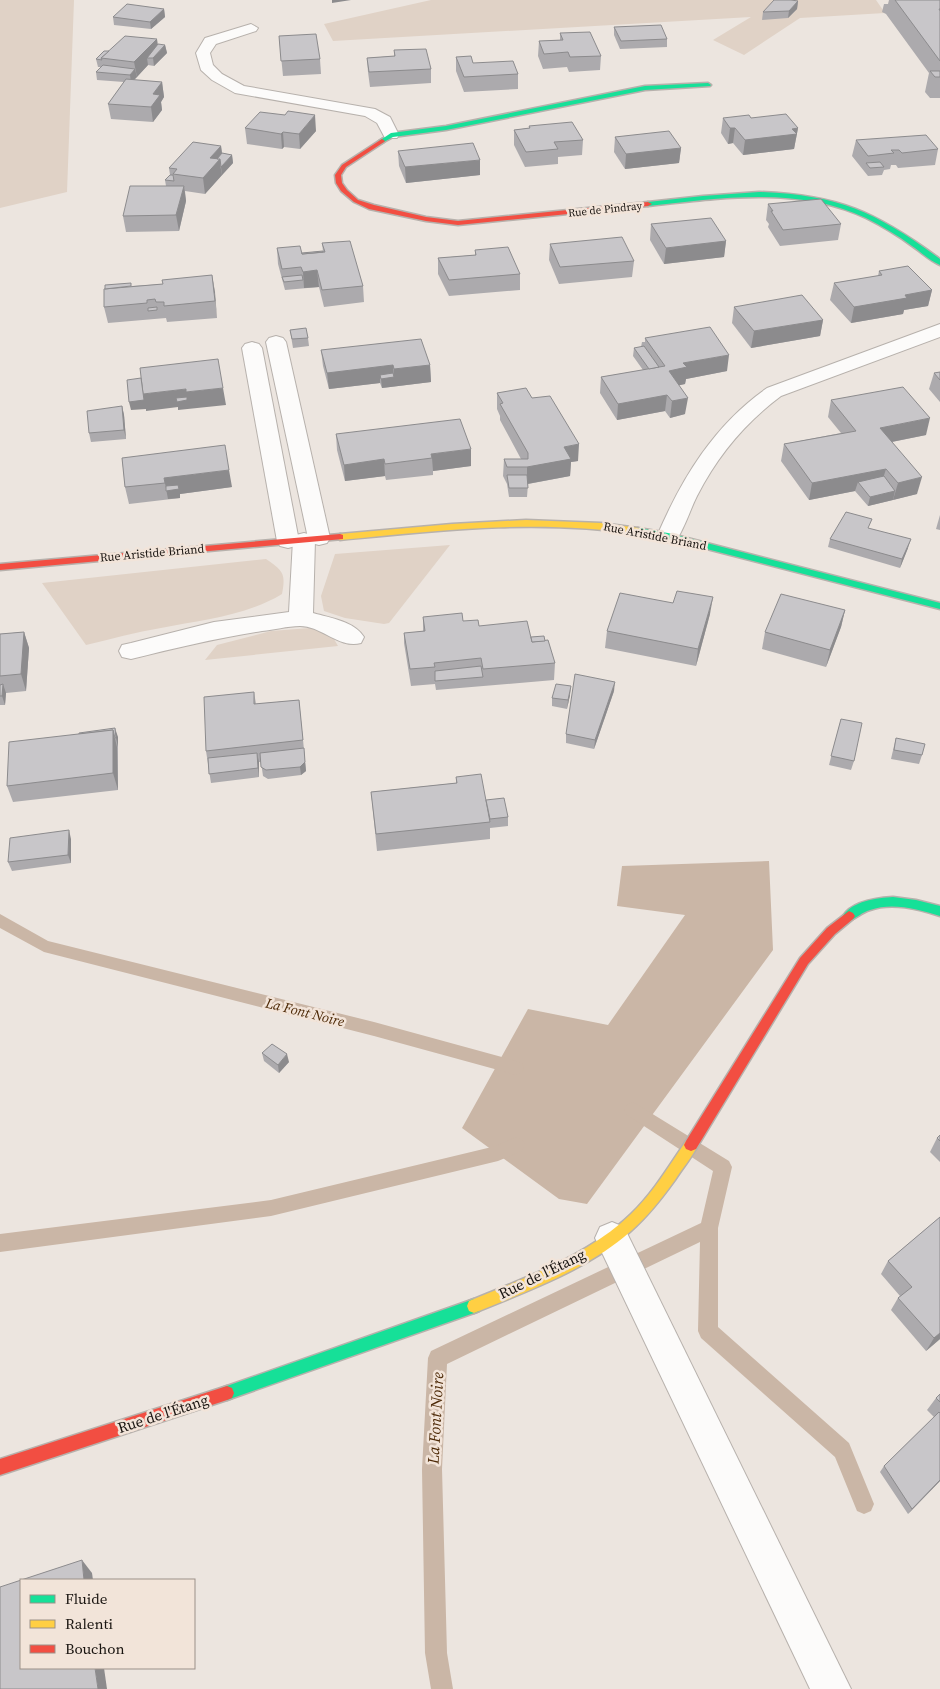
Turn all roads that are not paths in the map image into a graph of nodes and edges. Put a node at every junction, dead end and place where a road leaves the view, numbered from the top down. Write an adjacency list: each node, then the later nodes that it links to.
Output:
1 (251, 28): 3 (street)
2 (708, 85): 3 (street, Rue de Pindray)
3 (391, 135): 4 (street, Rue de Pindray)
4 (940, 263)
5 (940, 330): 8 (street)
6 (276, 342): 9 (street)
7 (252, 348): 9 (street)
8 (668, 536): 9 (street, Rue Aristide Briand); 11 (street, Rue Aristide Briand)
9 (303, 540): 10 (street, Rue Aristide Briand); 12 (street)
10 (0, 567)
11 (940, 606)
12 (301, 618): 13 (street); 14 (street)
13 (352, 636)
14 (131, 651)
15 (940, 910): 16 (street, Rue de l'Étang)
16 (614, 1240): 17 (street, Rue de l'Étang); 18 (street)
17 (0, 1467)
18 (831, 1689)

